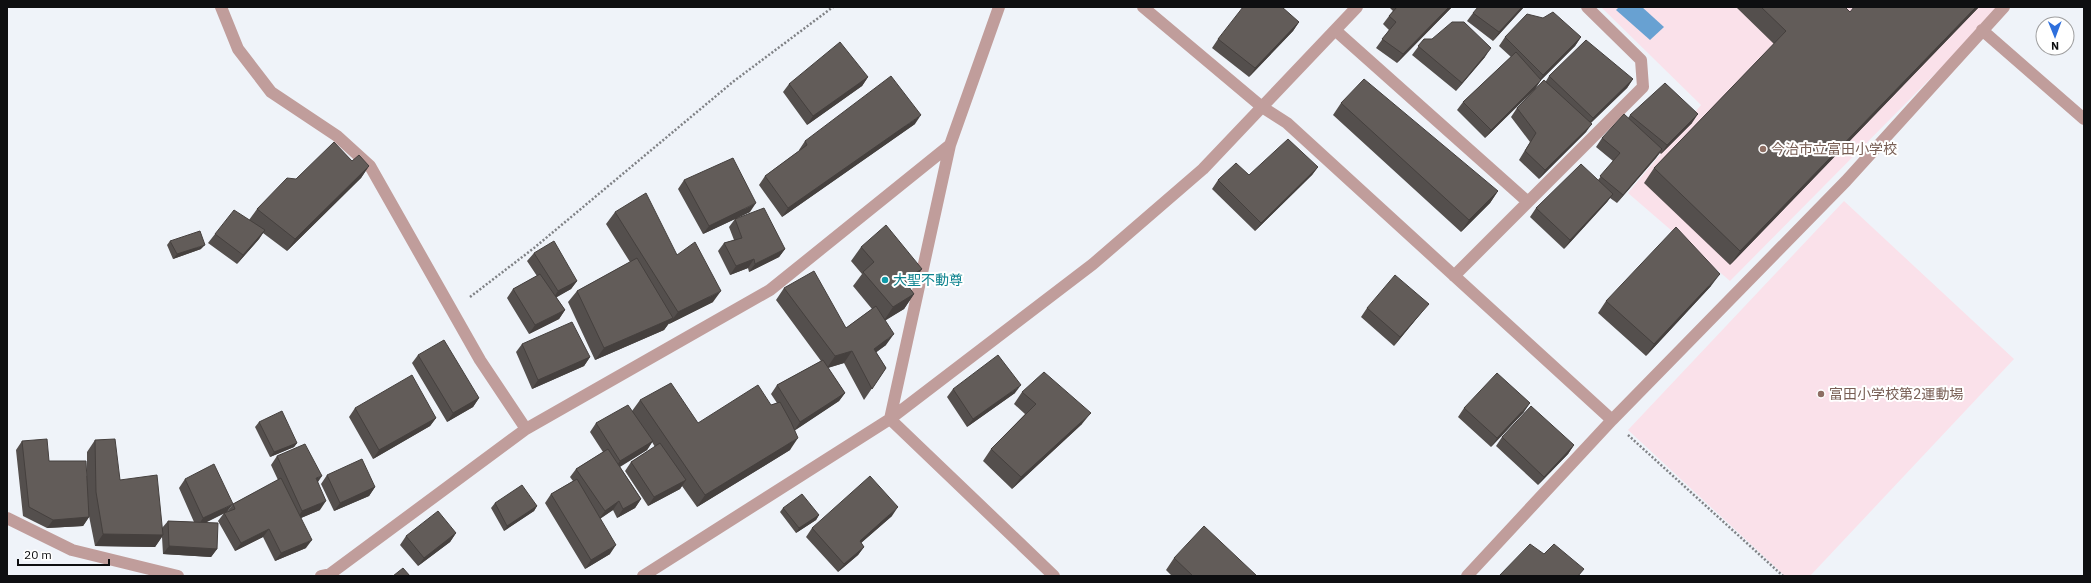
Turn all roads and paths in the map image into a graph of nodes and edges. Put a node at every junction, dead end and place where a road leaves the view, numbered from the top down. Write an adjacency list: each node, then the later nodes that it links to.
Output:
1 (221, 7): 15 (street)
2 (833, 7): 15 (path)
3 (999, 7): 12 (street)
4 (1143, 7): 10 (street)
5 (1357, 7): 8 (street)
6 (1587, 7): 13 (street)
7 (2004, 7): 9 (street)
8 (1335, 30): 10 (street); 13 (street)
9 (1982, 30): 11 (street); 17 (street)
10 (1262, 107): 14 (street); 16 (street)
11 (2084, 119)
12 (950, 145): 16 (street); 18 (street)
13 (1528, 202): 14 (street)
14 (1454, 276): 17 (street)
15 (452, 311): 18 (street)
16 (890, 419): 22 (street); 23 (street)
17 (1612, 420): 24 (street); 25 (path)
18 (526, 429): 20 (street)
19 (7, 518): 21 (street)
20 (327, 575)
21 (178, 576)
22 (643, 576)
23 (1054, 576)
24 (1467, 576)
25 (1783, 576)

